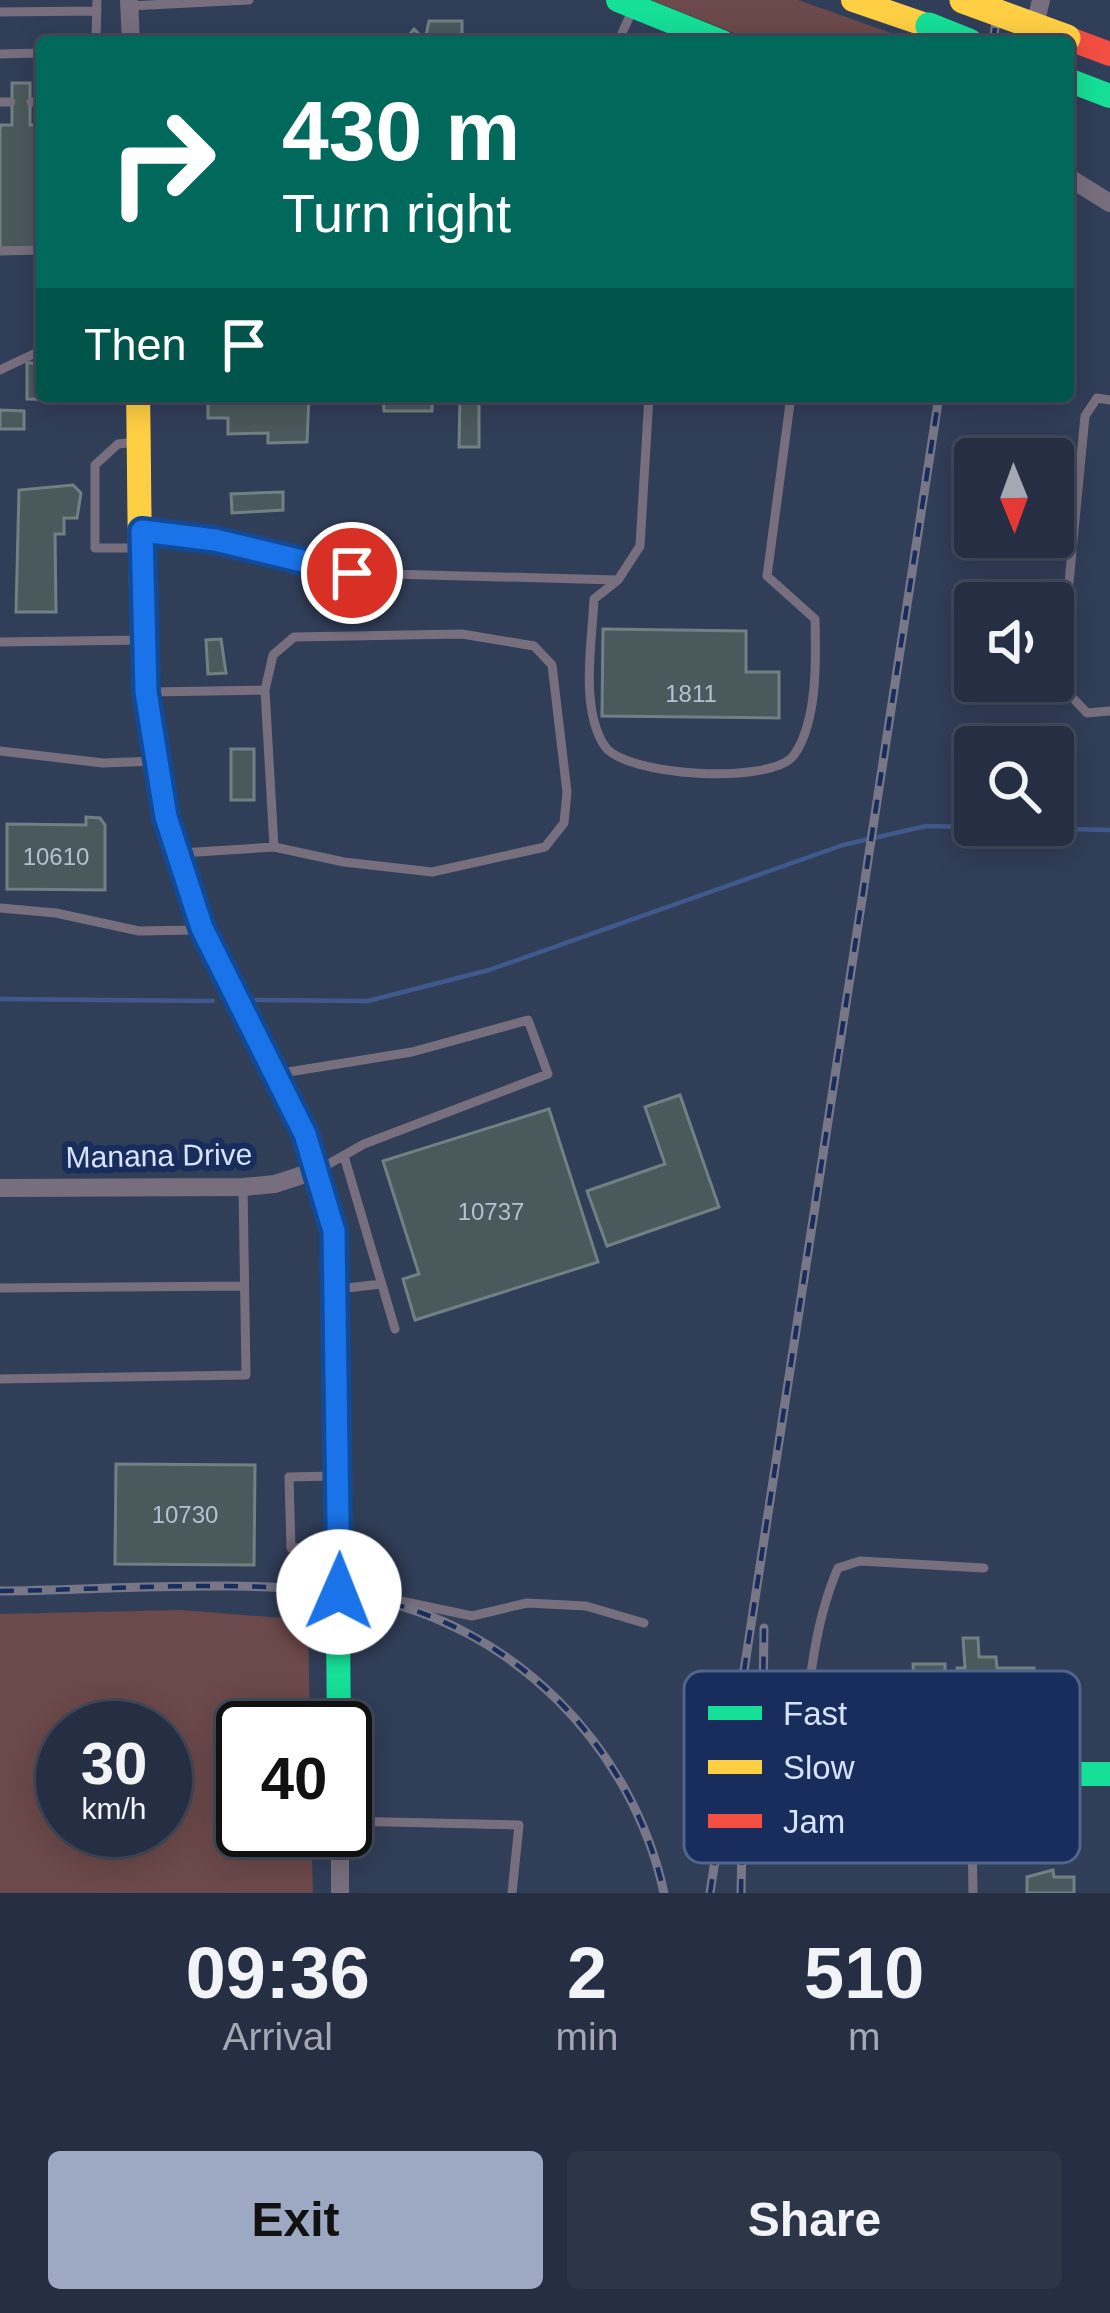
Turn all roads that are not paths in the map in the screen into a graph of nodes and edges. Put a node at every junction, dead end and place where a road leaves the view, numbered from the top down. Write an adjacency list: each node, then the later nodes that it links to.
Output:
1 (229, 0): 2 (lane); 7 (lane)
2 (250, 0)
3 (853, 0): 16 (street, bridge)
4 (964, 0): 19 (street, bridge)
5 (974, 0): 17 (street)
6 (1041, 0): 18 (street)
7 (178, 1): 8 (lane)
8 (129, 3): 13 (street)
9 (626, 3): 14 (lane); 15 (street)
10 (97, 5): 11 (lane); 12 (lane)
11 (0, 12)
12 (96, 36)
13 (131, 36)
14 (619, 36)
15 (707, 36)
16 (952, 36)
17 (968, 36)
18 (1032, 36)
19 (1062, 36)
20 (1074, 41): 23 (street, bridge)
21 (36, 53): 22 (lane)
22 (0, 54)
23 (1110, 54)
24 (1074, 82): 25 (street)
25 (1110, 96)
26 (1074, 181): 27 (street)
27 (1110, 203)
28 (36, 250): 29 (lane)
29 (0, 251)
30 (36, 353): 31 (lane)
31 (0, 370)
32 (1110, 400): 43 (lane)
33 (138, 402): 36 (street)
34 (649, 402): 38 (lane)
35 (789, 402): 38 (lane)
36 (139, 442): 37 (street); 37 (lane)
37 (142, 540): 38 (lane); 39 (street)
38 (618, 580)
39 (143, 640): 40 (lane); 42 (street)
40 (0, 642)
41 (265, 690): 42 (lane); 46 (lane); 46 (lane)
42 (146, 692): 45 (street)
43 (1110, 711)
44 (0, 751): 45 (lane)
45 (156, 760): 47 (street)
46 (274, 847): 47 (lane)
47 (177, 854): 49 (street)
48 (0, 908): 49 (lane)
49 (202, 928): 50 (street)
50 (276, 1075): 51 (lane); 52 (street)
51 (344, 1156): 52 (lane); 55 (lane)
52 (317, 1171): 53 (street, Manana Drive); 58 (street)
53 (243, 1186): 54 (street, Manana Drive); 56 (lane)
54 (0, 1187)
55 (381, 1284): 58 (lane); 59 (lane)
56 (244, 1286): 57 (lane); 60 (lane)
57 (0, 1288)
58 (338, 1289): 61 (street)
59 (395, 1329)
60 (0, 1379)
61 (339, 1476): 62 (street); 62 (lane)
62 (340, 1546): 64 (street)
63 (984, 1568): 66 (lane)
64 (339, 1588): 65 (lane); 67 (street)
65 (644, 1623)
66 (812, 1671)
67 (339, 1701)
68 (372, 1822): 72 (lane)
69 (340, 1857): 71 (street)
70 (972, 1863): 73 (lane)
71 (340, 1893)
72 (512, 1893)
73 (973, 1893)

